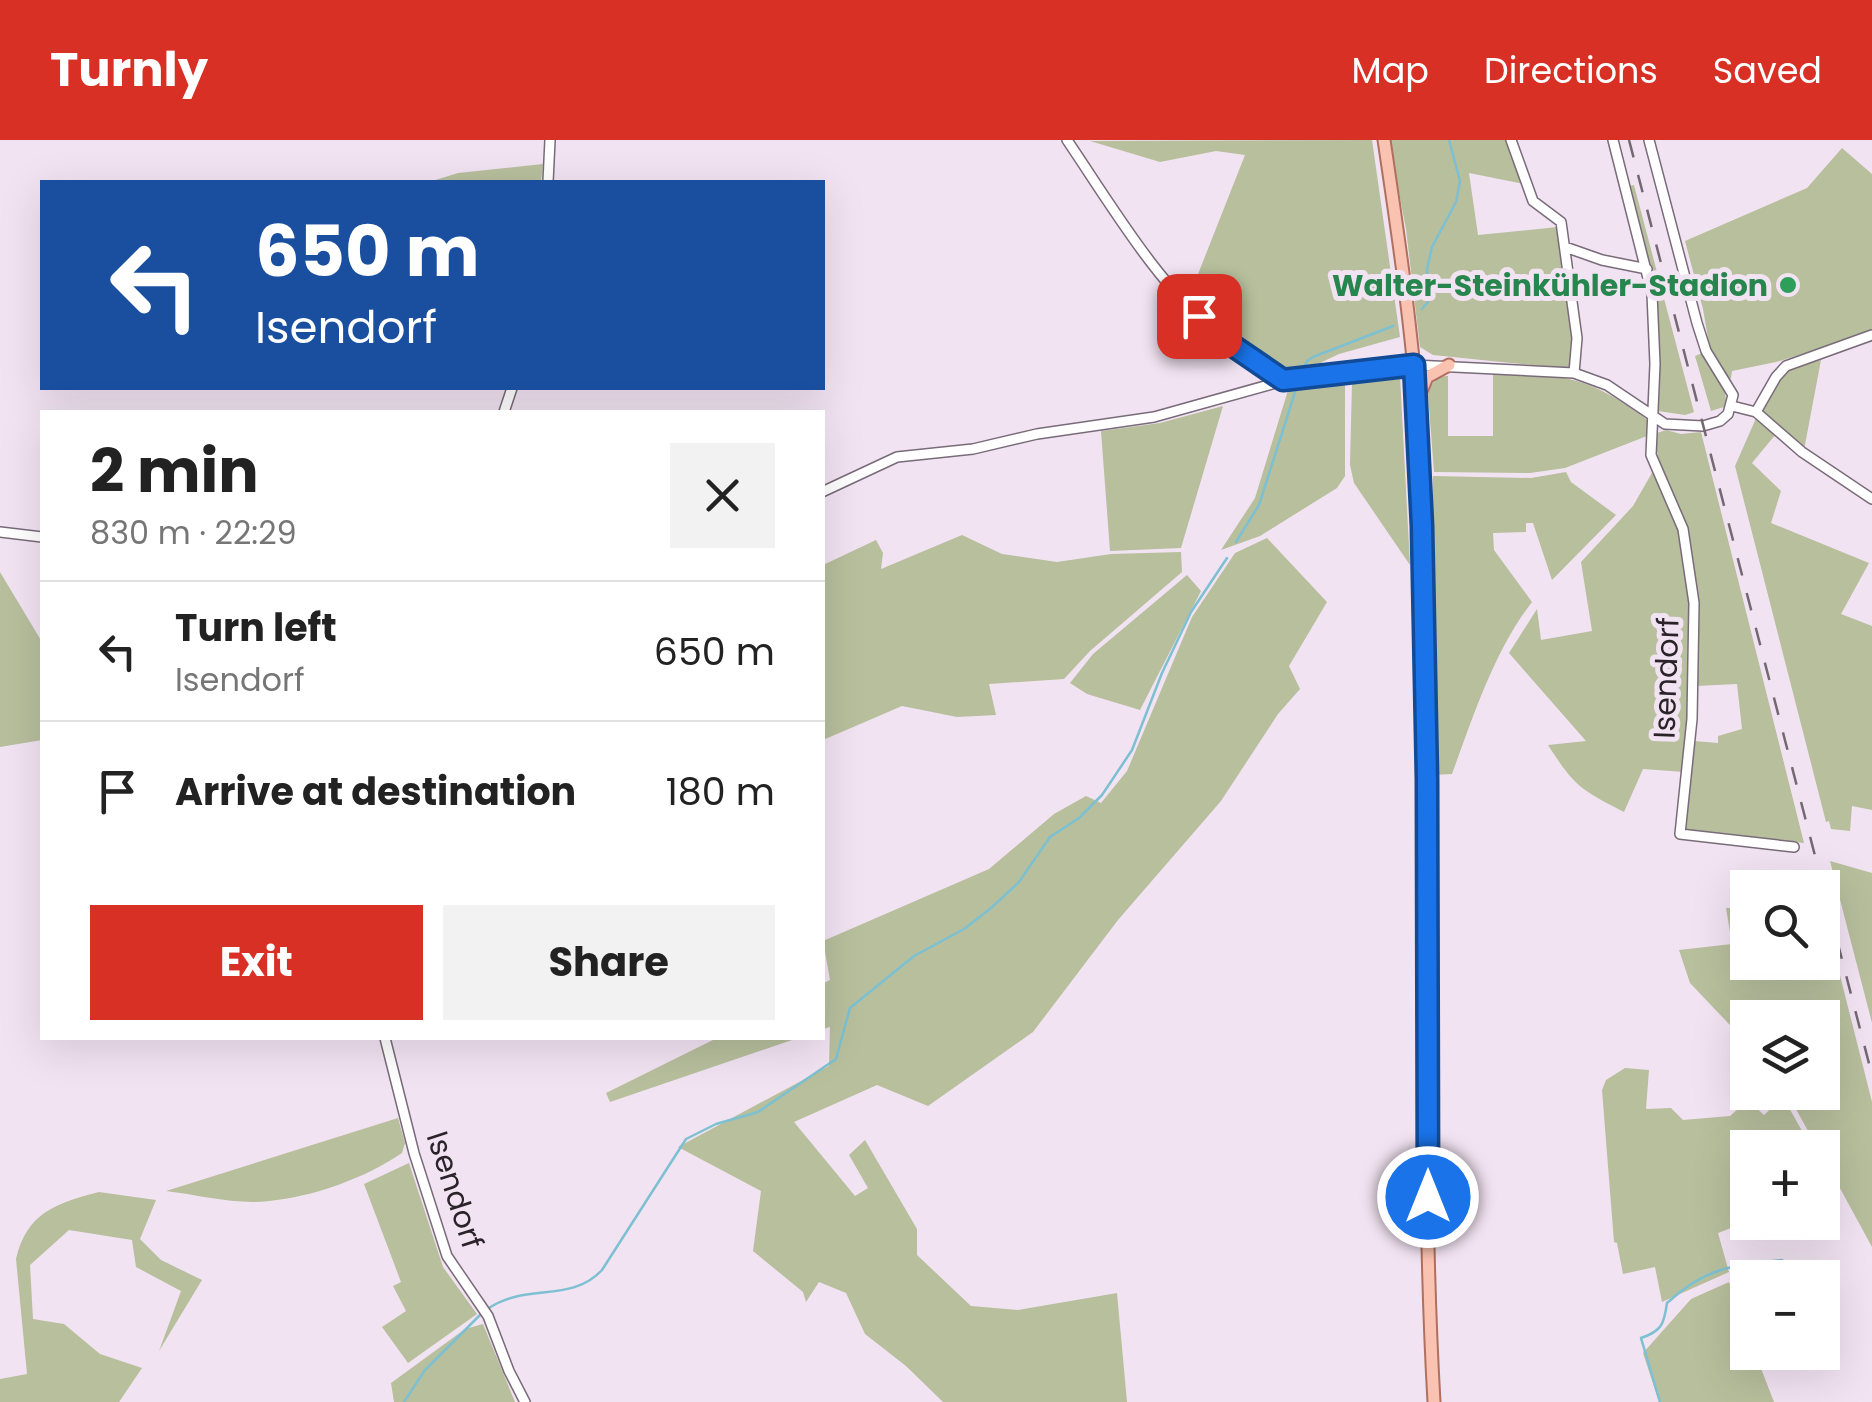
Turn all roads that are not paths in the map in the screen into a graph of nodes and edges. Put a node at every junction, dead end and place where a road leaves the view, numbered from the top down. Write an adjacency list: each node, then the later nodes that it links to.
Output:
1 (550, 140): 7 (street)
2 (1067, 140): 14 (street)
3 (1384, 140): 11 (main road)
4 (1511, 140): 8 (street)
5 (1613, 140): 9 (street)
6 (1649, 140): 16 (street)
7 (548, 180)
8 (1565, 247): 9 (street); 13 (street)
9 (1646, 269): 18 (street)
10 (1872, 335): 17 (street)
11 (1414, 365): 12 (street); 14 (street); 15 (main road)
12 (1449, 366): 13 (street); 15 (main road)
13 (1574, 373): 18 (street)
14 (1287, 380): 19 (street)
15 (1417, 405): 26 (main road)
16 (1732, 406): 17 (street); 18 (street)
17 (1756, 412): 20 (street)
18 (1654, 417): 23 (street, Isendorf)
19 (825, 491)
20 (1872, 499)
21 (0, 532): 22 (street)
22 (40, 537)
23 (1794, 847)
24 (385, 1040): 25 (street, Isendorf)
25 (525, 1402)
26 (1434, 1402)

